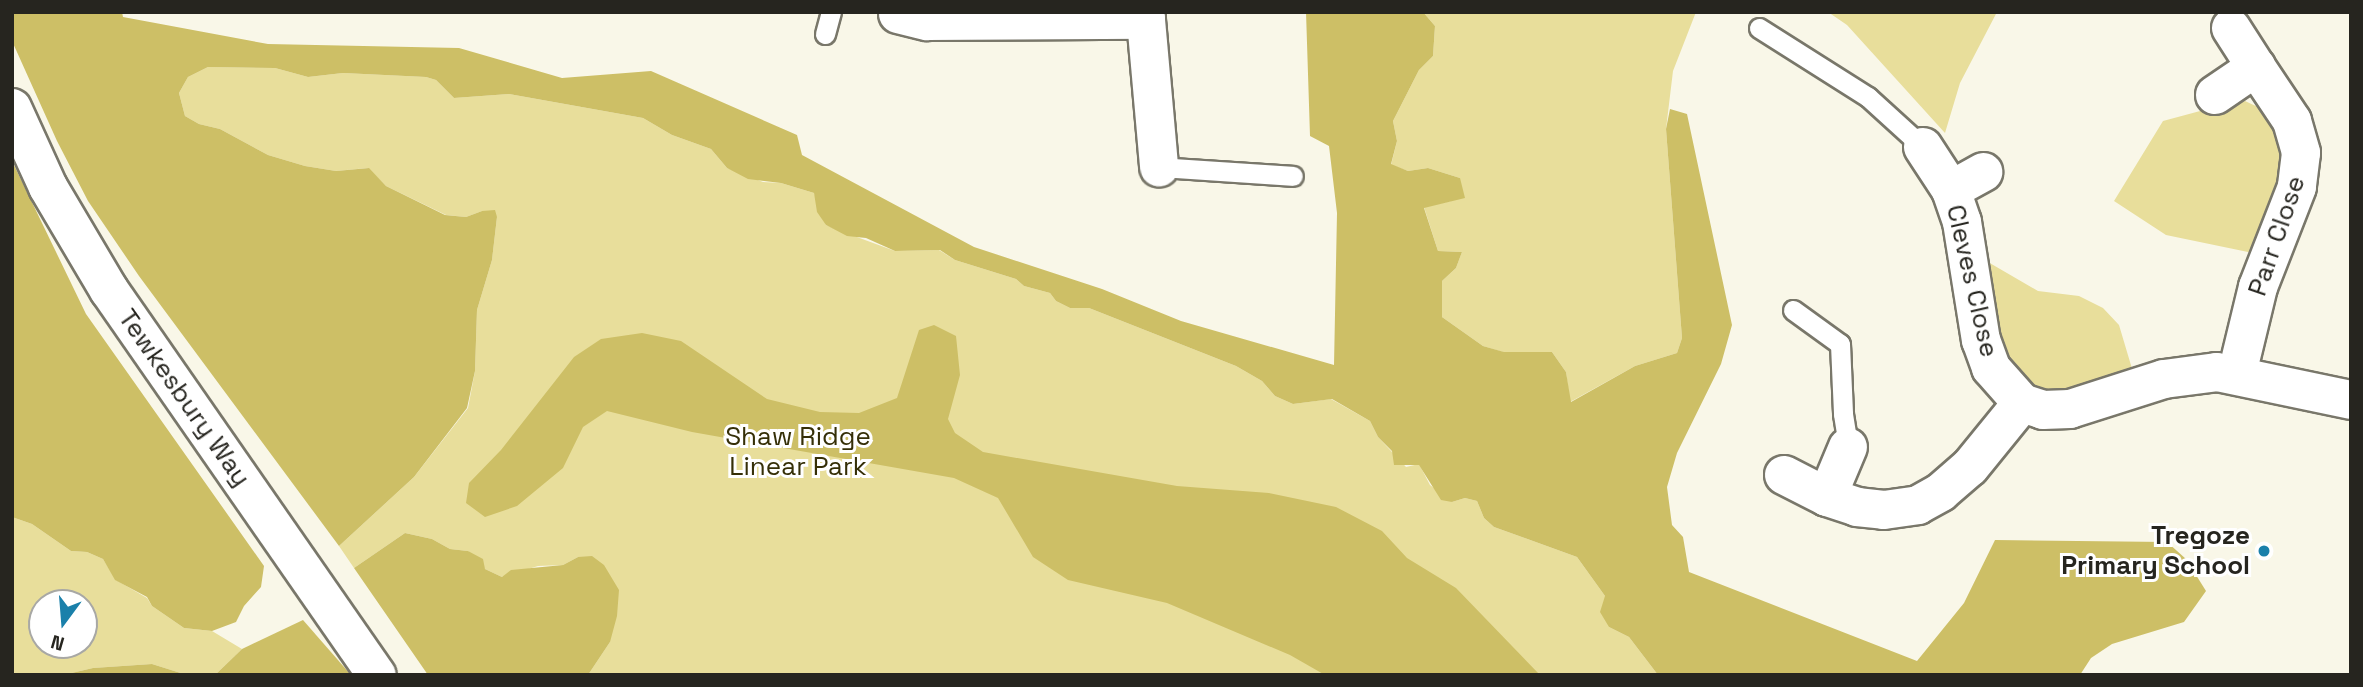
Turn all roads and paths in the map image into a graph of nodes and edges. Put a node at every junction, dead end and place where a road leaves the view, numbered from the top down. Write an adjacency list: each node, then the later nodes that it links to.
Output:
1 (831, 12): 6 (lane)
2 (895, 13): 3 (street)
3 (1145, 16): 11 (street)
4 (1759, 28): 10 (lane, Cleves Close)
5 (2231, 28): 7 (street, Parr Close)
6 (825, 34)
7 (2256, 67): 8 (street); 14 (street, Parr Close)
8 (2215, 95)
9 (12, 108): 20 (street, Tewkesbury Way)
10 (1923, 147): 16 (street, Cleves Close)
11 (1159, 167): 12 (lane)
12 (1293, 176)
13 (1793, 310): 17 (lane)
14 (2237, 374): 15 (street); 16 (street)
15 (2351, 400)
16 (2022, 403): 19 (street)
17 (1848, 447): 19 (street)
18 (1784, 475): 19 (street)
19 (1827, 497)
20 (377, 675)

